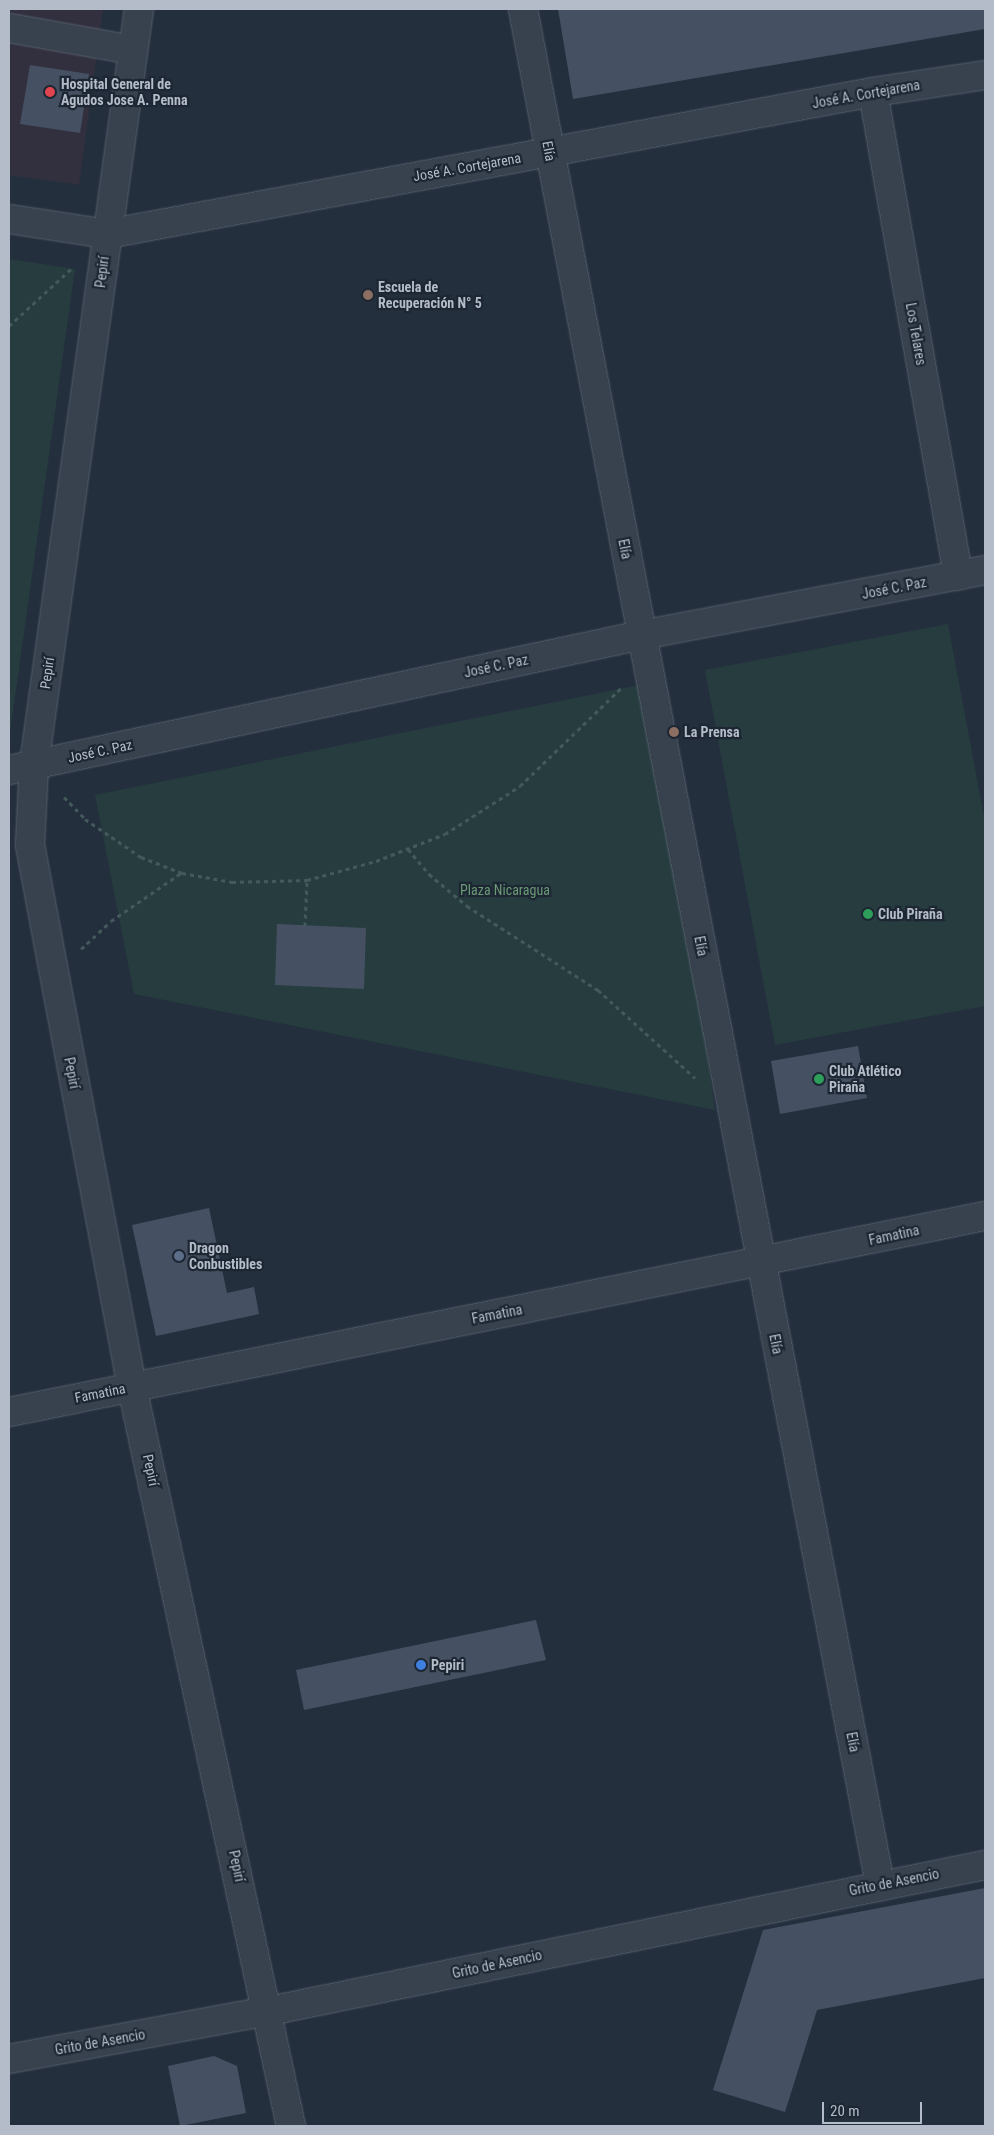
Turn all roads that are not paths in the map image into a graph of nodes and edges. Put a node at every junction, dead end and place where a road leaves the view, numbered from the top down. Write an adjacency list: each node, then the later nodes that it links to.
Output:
1 (139, 9): 4 (street, Pepirí)
2 (523, 9): 7 (street, Elía)
3 (9, 28): 4 (street)
4 (133, 50): 9 (street, Pepirí)
5 (985, 75): 6 (street, José A. Cortejarena)
6 (873, 92): 7 (street, José A. Cortejarena); 11 (street, Los Telares)
7 (549, 152): 9 (street, José A. Cortejarena); 12 (street, Elía)
8 (9, 219): 9 (street, José A. Cortejarena)
9 (107, 234): 13 (street, Pepirí)
10 (985, 570): 11 (street, José C. Paz)
11 (958, 576): 12 (street, José C. Paz)
12 (644, 648): 13 (street, José C. Paz); 15 (street, Elía)
13 (21, 768): 16 (street, Pepirí)
14 (985, 1216): 15 (street, Famatina)
15 (760, 1262): 16 (street, Famatina); 19 (street, Elía)
16 (132, 1387): 17 (street, Famatina); 20 (street, Pepirí)
17 (9, 1412)
18 (985, 1864): 19 (street, Grito de Asencio)
19 (880, 1884): 20 (street, Grito de Asencio)
20 (269, 2011): 21 (street, Grito de Asencio); 22 (street, Pepirí)
21 (9, 2059)
22 (291, 2126)

